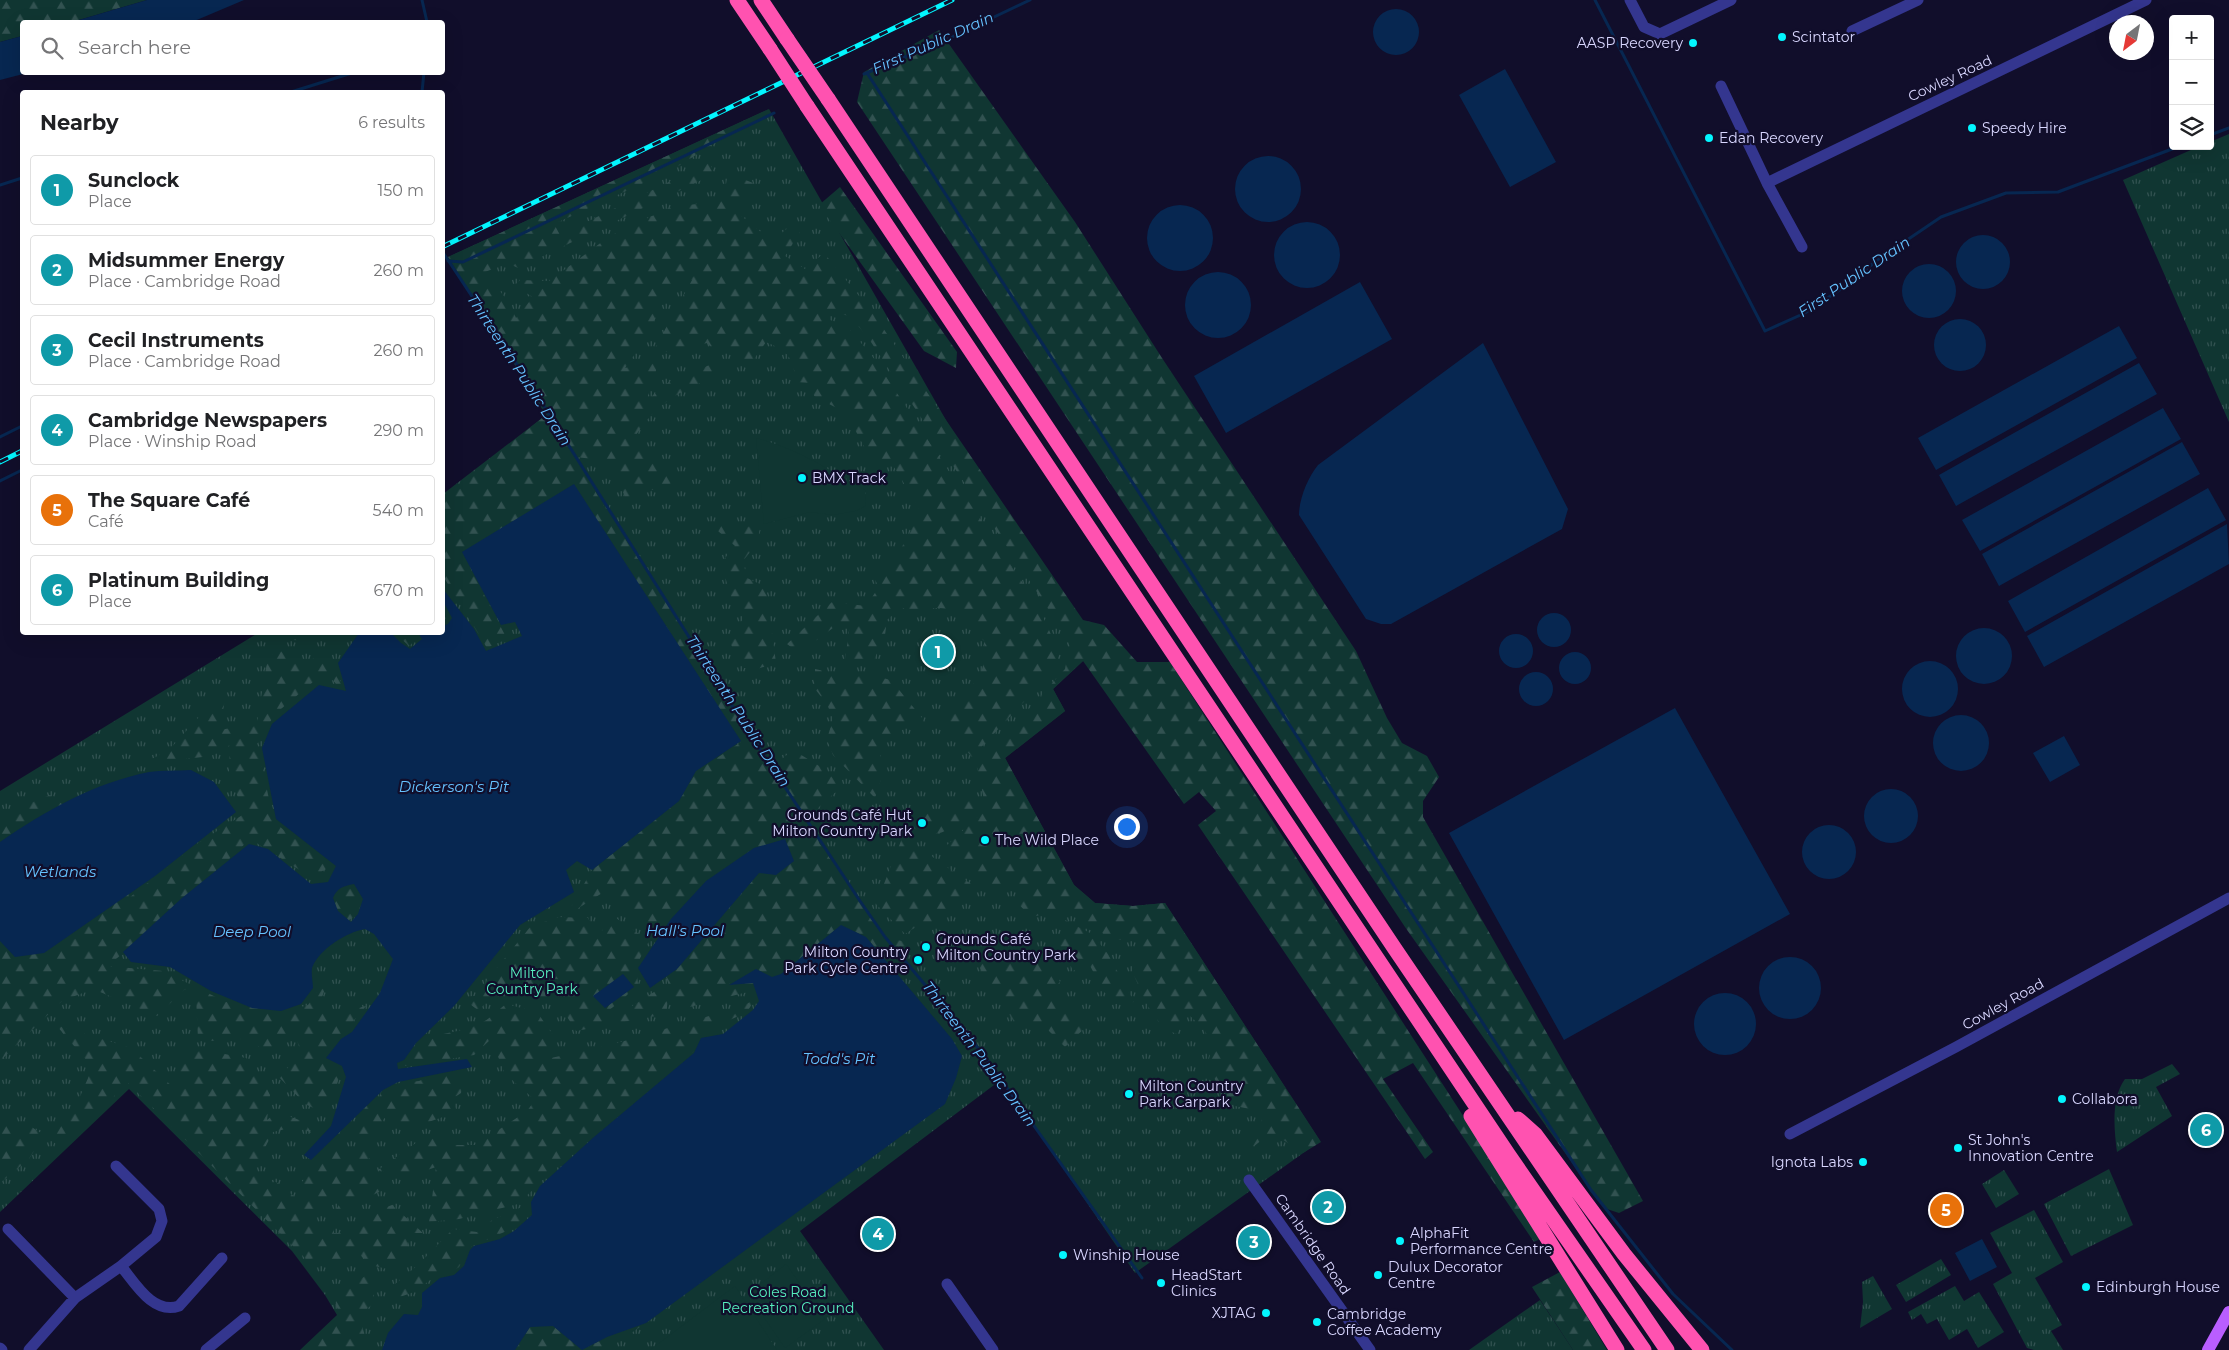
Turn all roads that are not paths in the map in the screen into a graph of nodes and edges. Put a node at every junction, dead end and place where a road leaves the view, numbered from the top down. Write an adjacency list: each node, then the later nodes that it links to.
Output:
1 (737, 0): 12 (highway, bridge)
2 (761, 0): 13 (highway, bridge)
3 (1630, 0): 4 (street)
4 (1731, 0)
5 (1918, 0): 7 (street)
6 (2146, 0): 9 (street, Cowley Road)
7 (1852, 31)
8 (1721, 86): 9 (street)
9 (1767, 183): 10 (street)
10 (1802, 247)
11 (2229, 898): 14 (street, Cowley Road)
12 (1448, 1062): 28 (highway); 29 (highway)
13 (1502, 1105): 30 (highway); 31 (highway)
14 (1790, 1134)
15 (116, 1166): 19 (street)
16 (1249, 1180): 27 (street, Cambridge Road)
17 (8, 1229): 21 (street)
18 (222, 1258): 19 (street)
19 (121, 1266): 21 (street)
20 (947, 1284): 26 (street)
21 (75, 1298): 24 (street)
22 (2229, 1312): 32 (main road)
23 (245, 1318): 25 (street)
24 (29, 1350)
25 (206, 1350)
26 (993, 1350)
27 (1370, 1350)
28 (1617, 1350)
29 (1644, 1350)
30 (1667, 1350)
31 (1702, 1350)
32 (2208, 1350)

